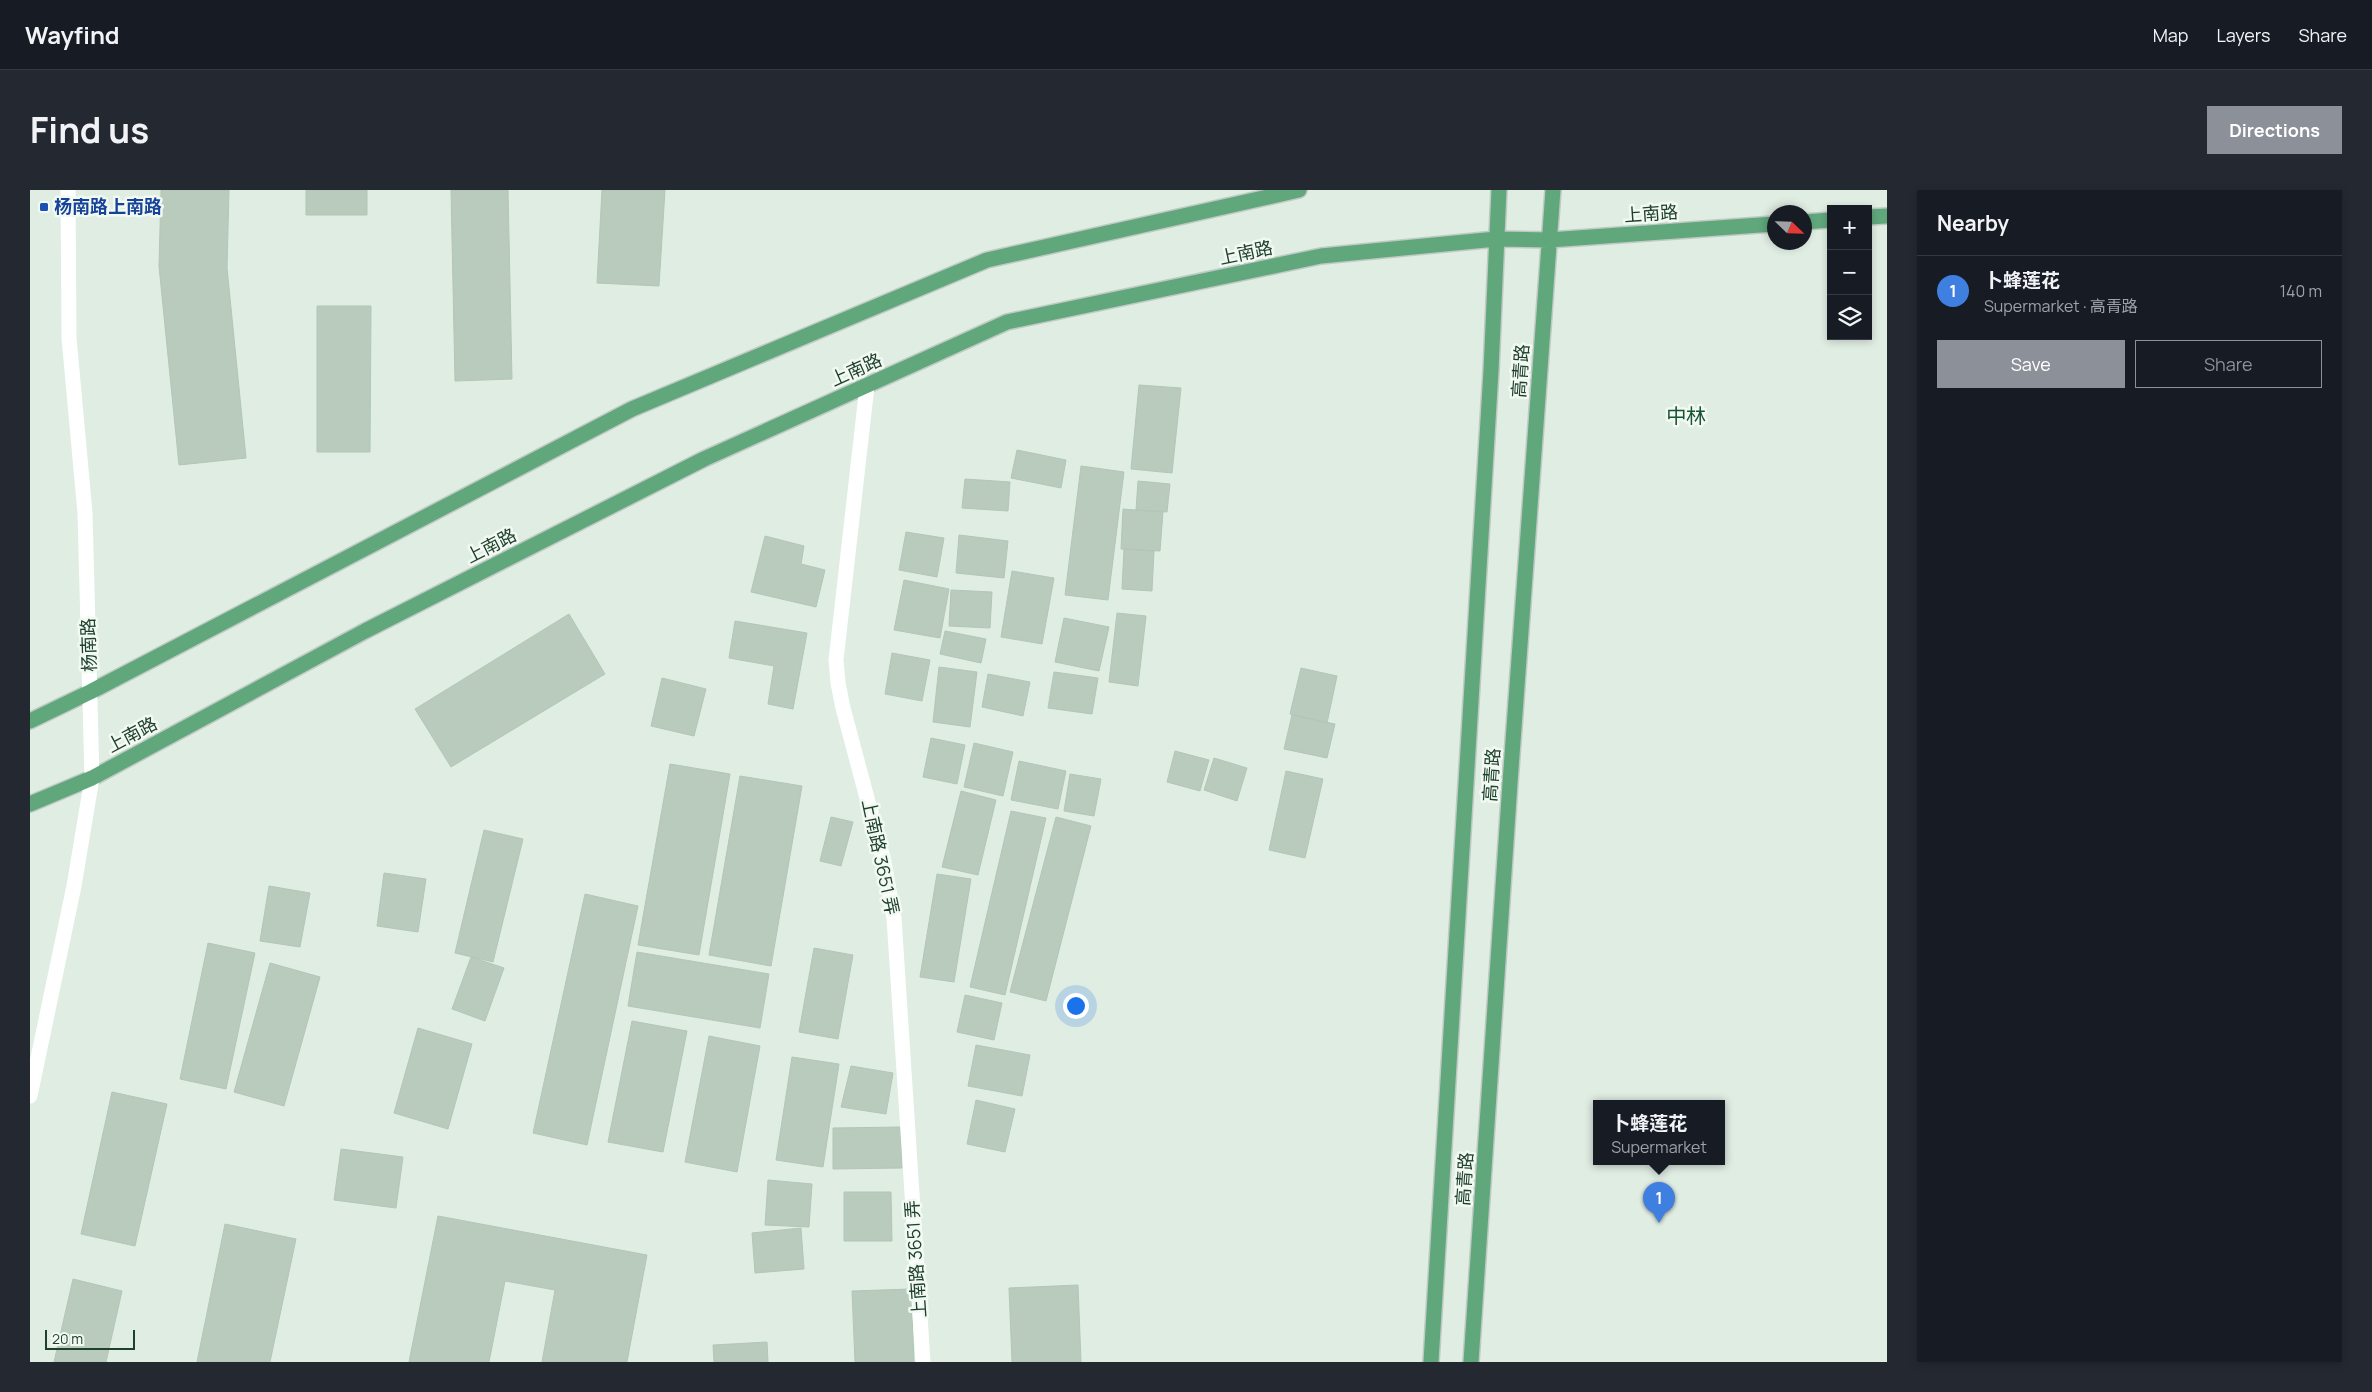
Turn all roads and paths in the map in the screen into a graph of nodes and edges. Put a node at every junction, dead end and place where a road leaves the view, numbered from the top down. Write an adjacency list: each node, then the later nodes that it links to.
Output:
1 (68, 190): 13 (street, 杨南路)
2 (1299, 190): 13 (main road)
3 (1499, 190): 10 (main road, 高青路)
4 (1552, 190): 11 (main road, 高青路)
5 (1887, 216): 6 (main road)
6 (1872, 217)
7 (1827, 220): 8 (main road)
8 (1812, 221)
9 (1767, 224): 11 (main road, 上南路)
10 (1496, 238): 11 (main road, 上南路); 12 (main road, 上南路); 19 (main road, 高青路)
11 (1549, 240): 20 (main road, 高青路)
12 (868, 386): 15 (main road, 上南路); 18 (street, 上南路 3651 弄)
13 (90, 692): 14 (main road); 15 (street, 杨南路)
14 (30, 721)
15 (92, 778): 16 (main road, 上南路); 17 (street, 杨南路)
16 (30, 804)
17 (30, 1096)
18 (923, 1362)
19 (1431, 1362)
20 (1472, 1362)

